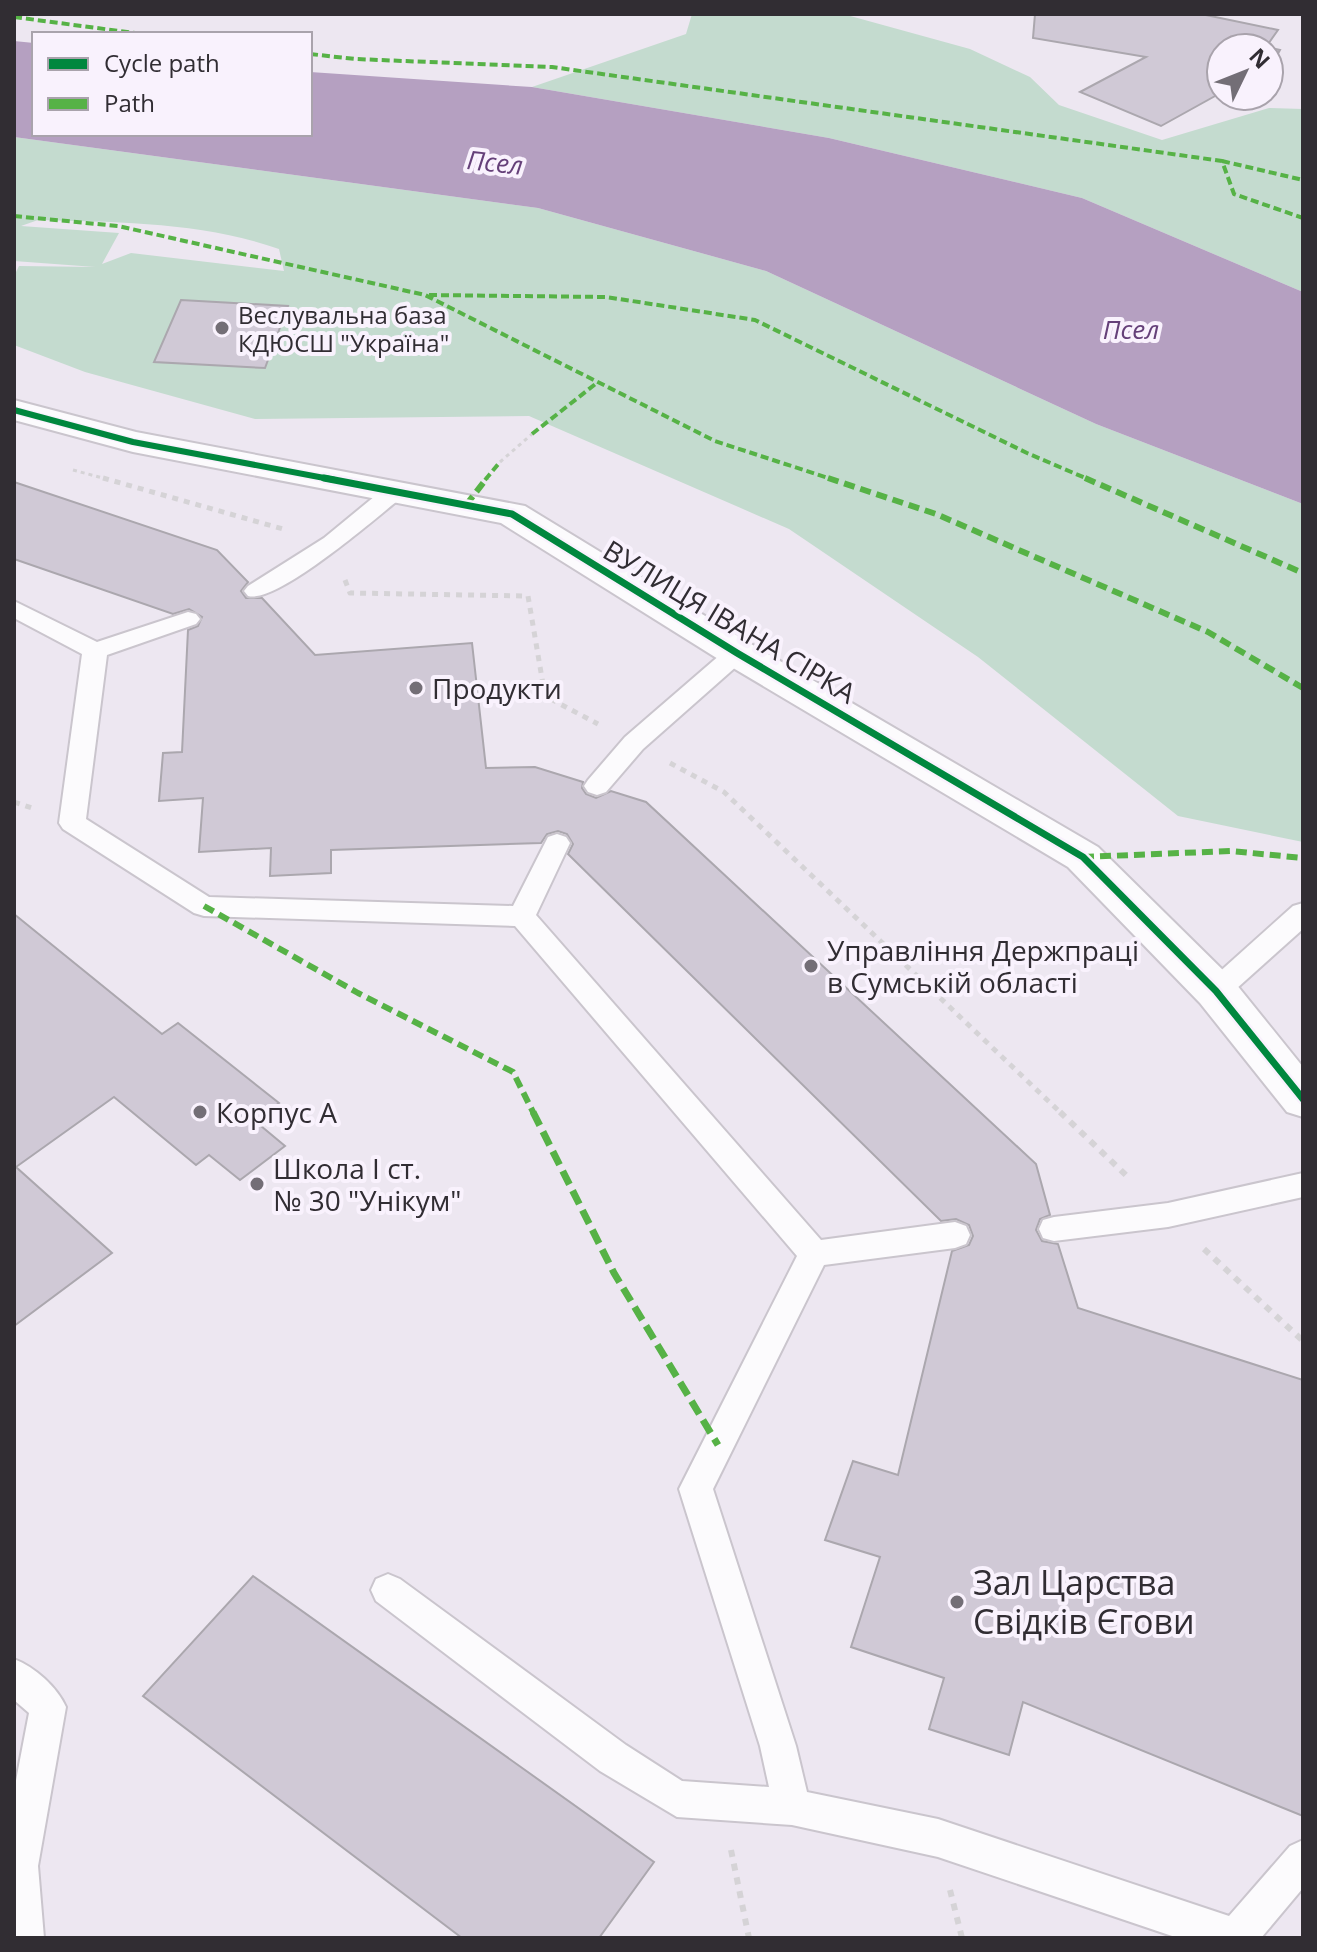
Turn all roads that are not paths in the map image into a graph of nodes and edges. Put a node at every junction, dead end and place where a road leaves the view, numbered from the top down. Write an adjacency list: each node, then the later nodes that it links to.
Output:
1 (14, 410): 2 (street, ВУЛИЦЯ ІВАНА СІРКА)
2 (394, 492): 3 (lane); 7 (street, ВУЛИЦЯ ІВАНА СІРКА)
3 (256, 591)
4 (14, 608): 6 (lane)
5 (188, 619): 6 (lane)
6 (95, 651): 11 (lane)
7 (737, 653): 8 (lane); 12 (street, ВУЛИЦЯ ІВАНА СІРКА)
8 (597, 786)
9 (557, 843): 11 (lane)
10 (1303, 913): 12 (lane)
11 (522, 916): 17 (lane)
12 (1216, 991): 13 (street, ВУЛИЦЯ ІВАНА СІРКА)
13 (1303, 1099)
14 (1303, 1185): 15 (lane)
15 (1054, 1229)
16 (955, 1235): 17 (lane)
17 (814, 1254): 20 (lane)
18 (388, 1590): 20 (lane)
19 (14, 1676): 22 (lane)
20 (792, 1807): 23 (lane)
21 (1303, 1859): 23 (lane)
22 (25, 1938)
23 (1236, 1938)

